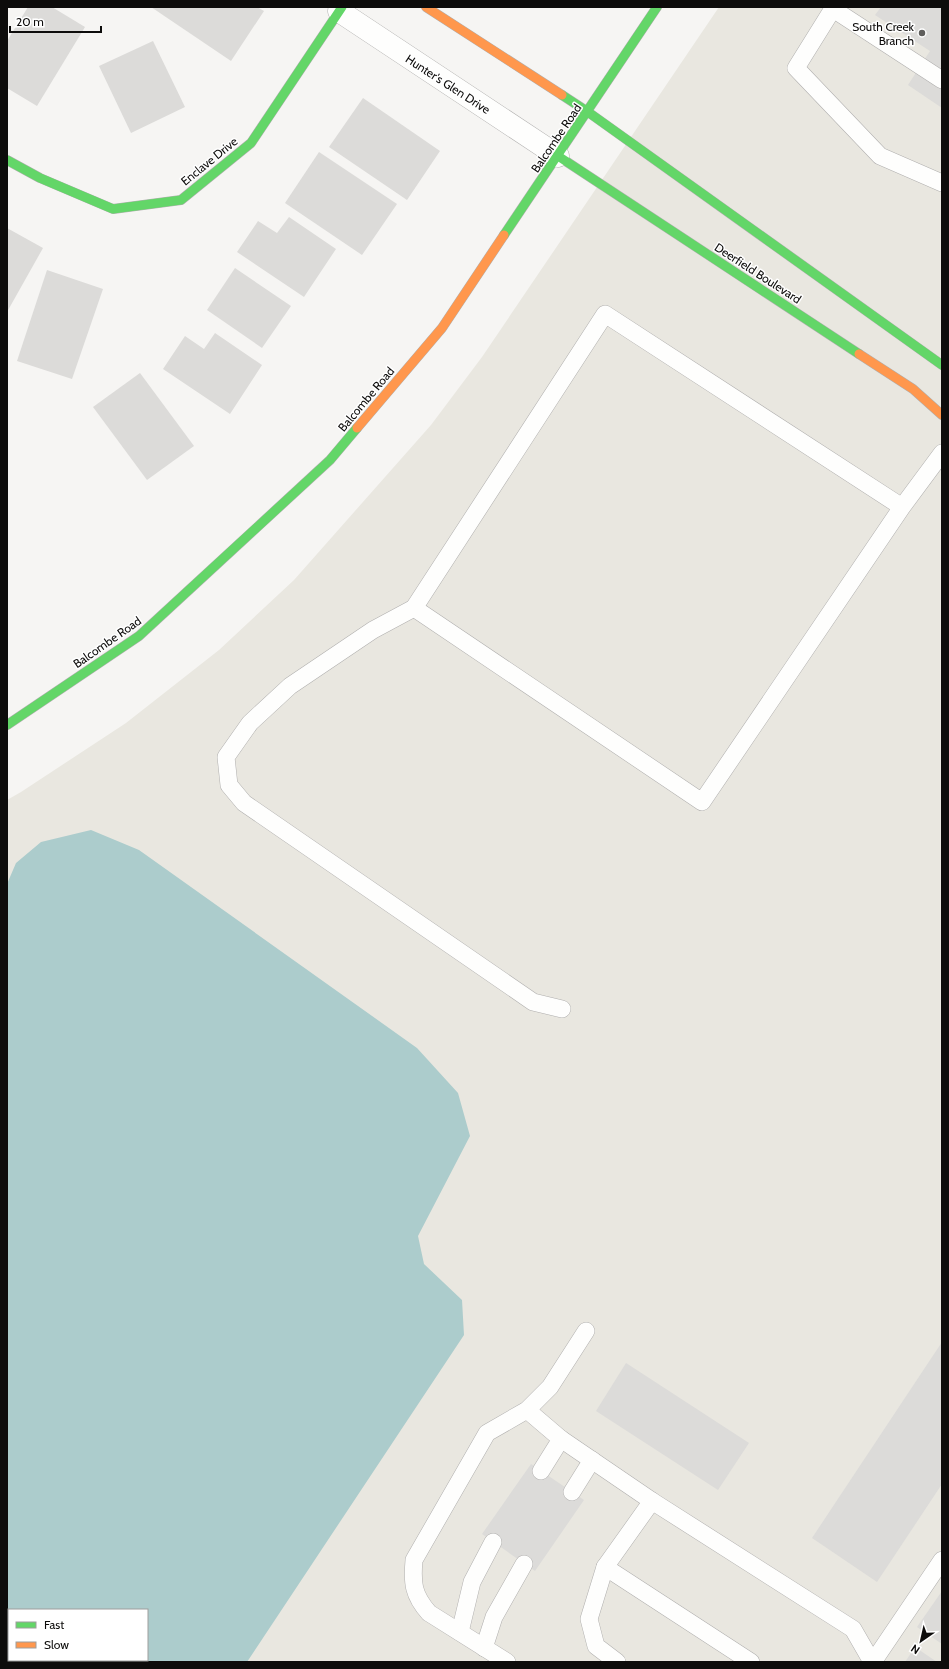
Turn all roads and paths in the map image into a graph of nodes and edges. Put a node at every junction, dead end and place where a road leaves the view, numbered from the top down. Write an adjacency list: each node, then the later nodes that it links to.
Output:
1 (426, 7): 6 (street)
2 (657, 7): 6 (street, Balcombe Road)
3 (834, 8): 5 (lane); 9 (lane)
4 (340, 9): 7 (street, Hunter's Glen Drive); 8 (street, Enclave Drive)
5 (942, 80)
6 (588, 112): 7 (street, Balcombe Road); 10 (street)
7 (558, 156): 11 (street, Deerfield Boulevard); 15 (street, Balcombe Road)
8 (7, 160)
9 (942, 183)
10 (942, 365)
11 (942, 415)
12 (942, 453): 13 (lane)
13 (902, 507): 14 (lane); 14 (lane)
14 (414, 608): 16 (lane)
15 (7, 725)
16 (562, 1009)
17 (586, 1331): 18 (lane)
18 (527, 1410): 19 (lane); 28 (lane)
19 (561, 1439): 20 (lane); 21 (lane)
20 (592, 1460): 22 (lane); 23 (lane)
21 (542, 1471)
22 (572, 1492)
23 (652, 1501): 27 (lane); 33 (lane)
24 (493, 1542): 28 (lane)
25 (942, 1560): 33 (lane)
26 (524, 1564): 29 (lane)
27 (605, 1567): 31 (lane); 32 (lane)
28 (460, 1632): 29 (lane)
29 (484, 1648): 30 (lane)
30 (507, 1662)
31 (617, 1662)
32 (751, 1662)
33 (873, 1662)

